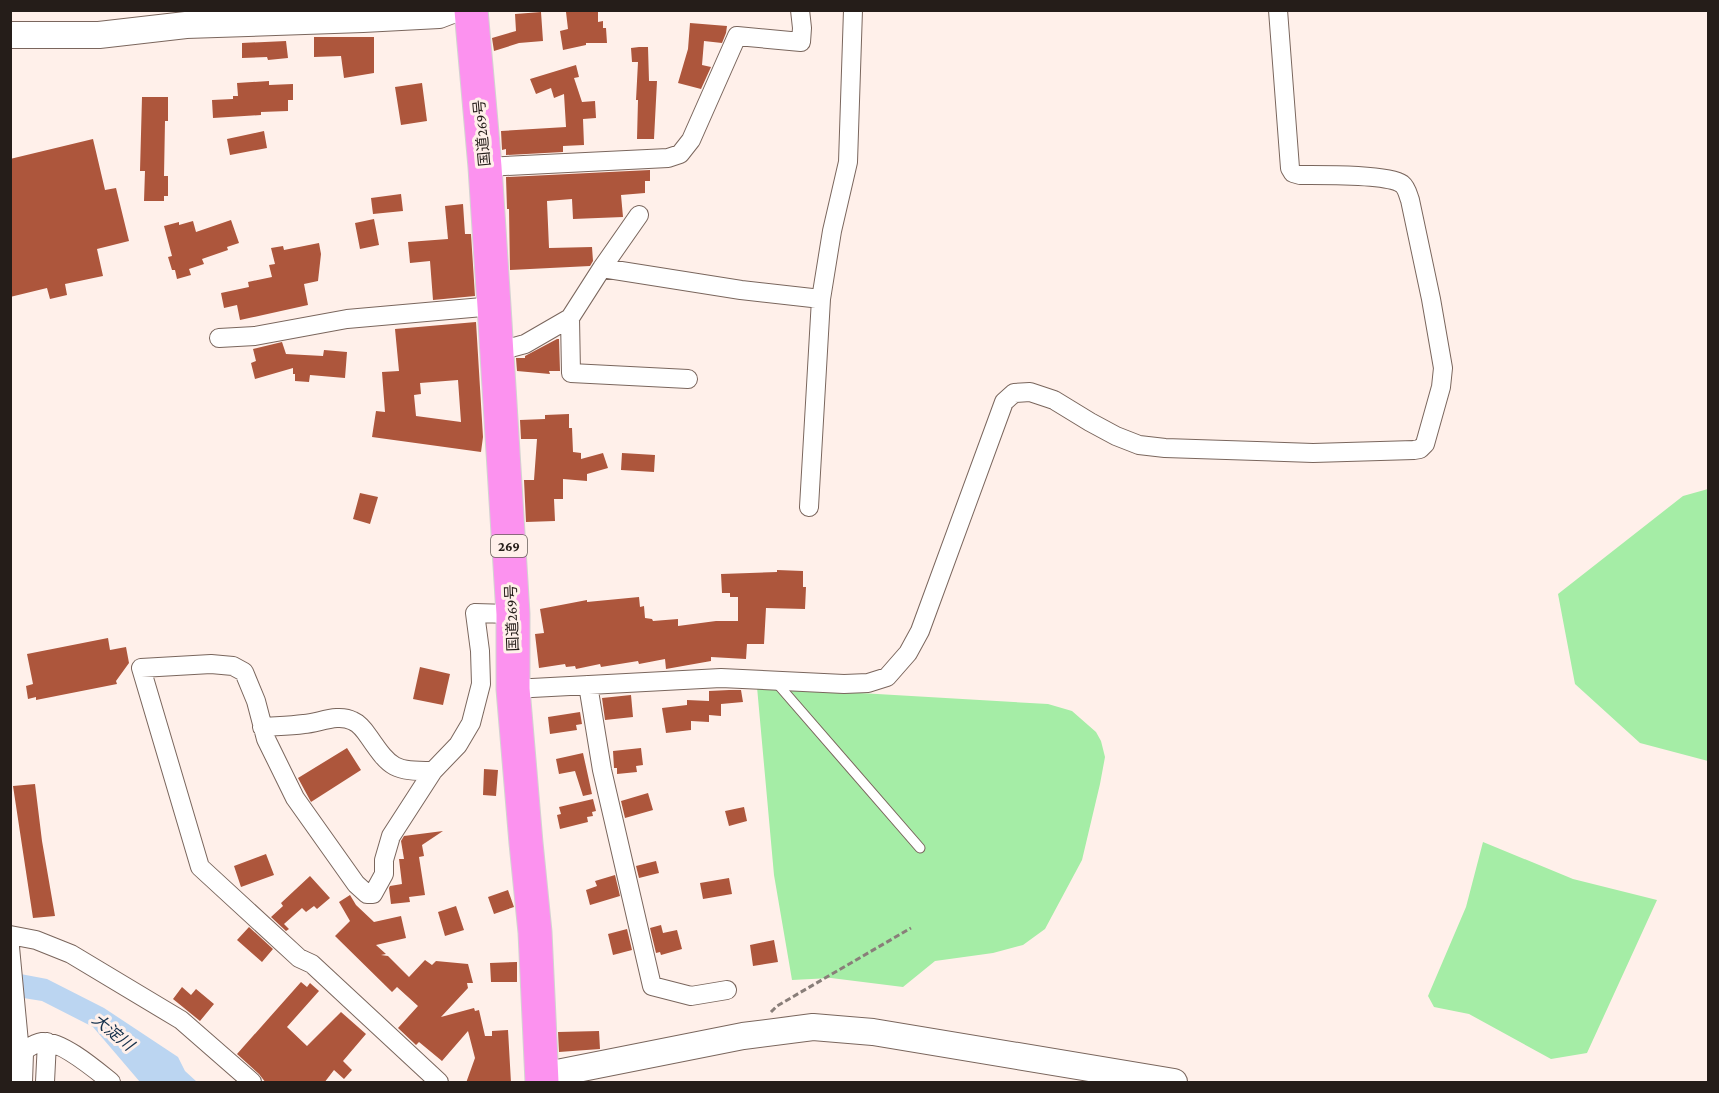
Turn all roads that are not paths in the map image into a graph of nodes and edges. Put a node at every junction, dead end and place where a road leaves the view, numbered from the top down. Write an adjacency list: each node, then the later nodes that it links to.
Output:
1 (452, 10): 6 (street)
2 (471, 10): 7 (highway, 国道269号 / 269)
3 (800, 10): 7 (street)
4 (853, 10): 10 (street)
5 (1278, 10): 18 (street)
6 (10, 35)
7 (485, 167): 11 (highway, 国道269号 / 269)
8 (639, 214): 9 (street)
9 (602, 268): 10 (street); 12 (street)
10 (821, 299): 16 (street)
11 (494, 306): 13 (street); 14 (highway, 国道269号 / 269)
12 (570, 318): 14 (street); 15 (street)
13 (219, 338)
14 (496, 352): 17 (highway, 国道269号 / 269)
15 (688, 379)
16 (809, 507)
17 (513, 614): 20 (highway, 国道269号 / 269); 22 (street)
18 (774, 679): 19 (street); 23 (lane)
19 (588, 686): 20 (street); 26 (street)
20 (513, 689): 29 (highway, 国道269号 / 269)
21 (262, 727): 22 (street); 22 (street); 34 (street)
22 (433, 771)
23 (920, 848)
24 (10, 935): 33 (street)
25 (11, 949): 28 (street)
26 (727, 990)
27 (47, 1042): 28 (street); 31 (street); 32 (street)
28 (20, 1048): 30 (street)
29 (542, 1079): 35 (street)
30 (19, 1083)
31 (45, 1083)
32 (111, 1083)
33 (252, 1083)
34 (439, 1083)
35 (1173, 1083)

